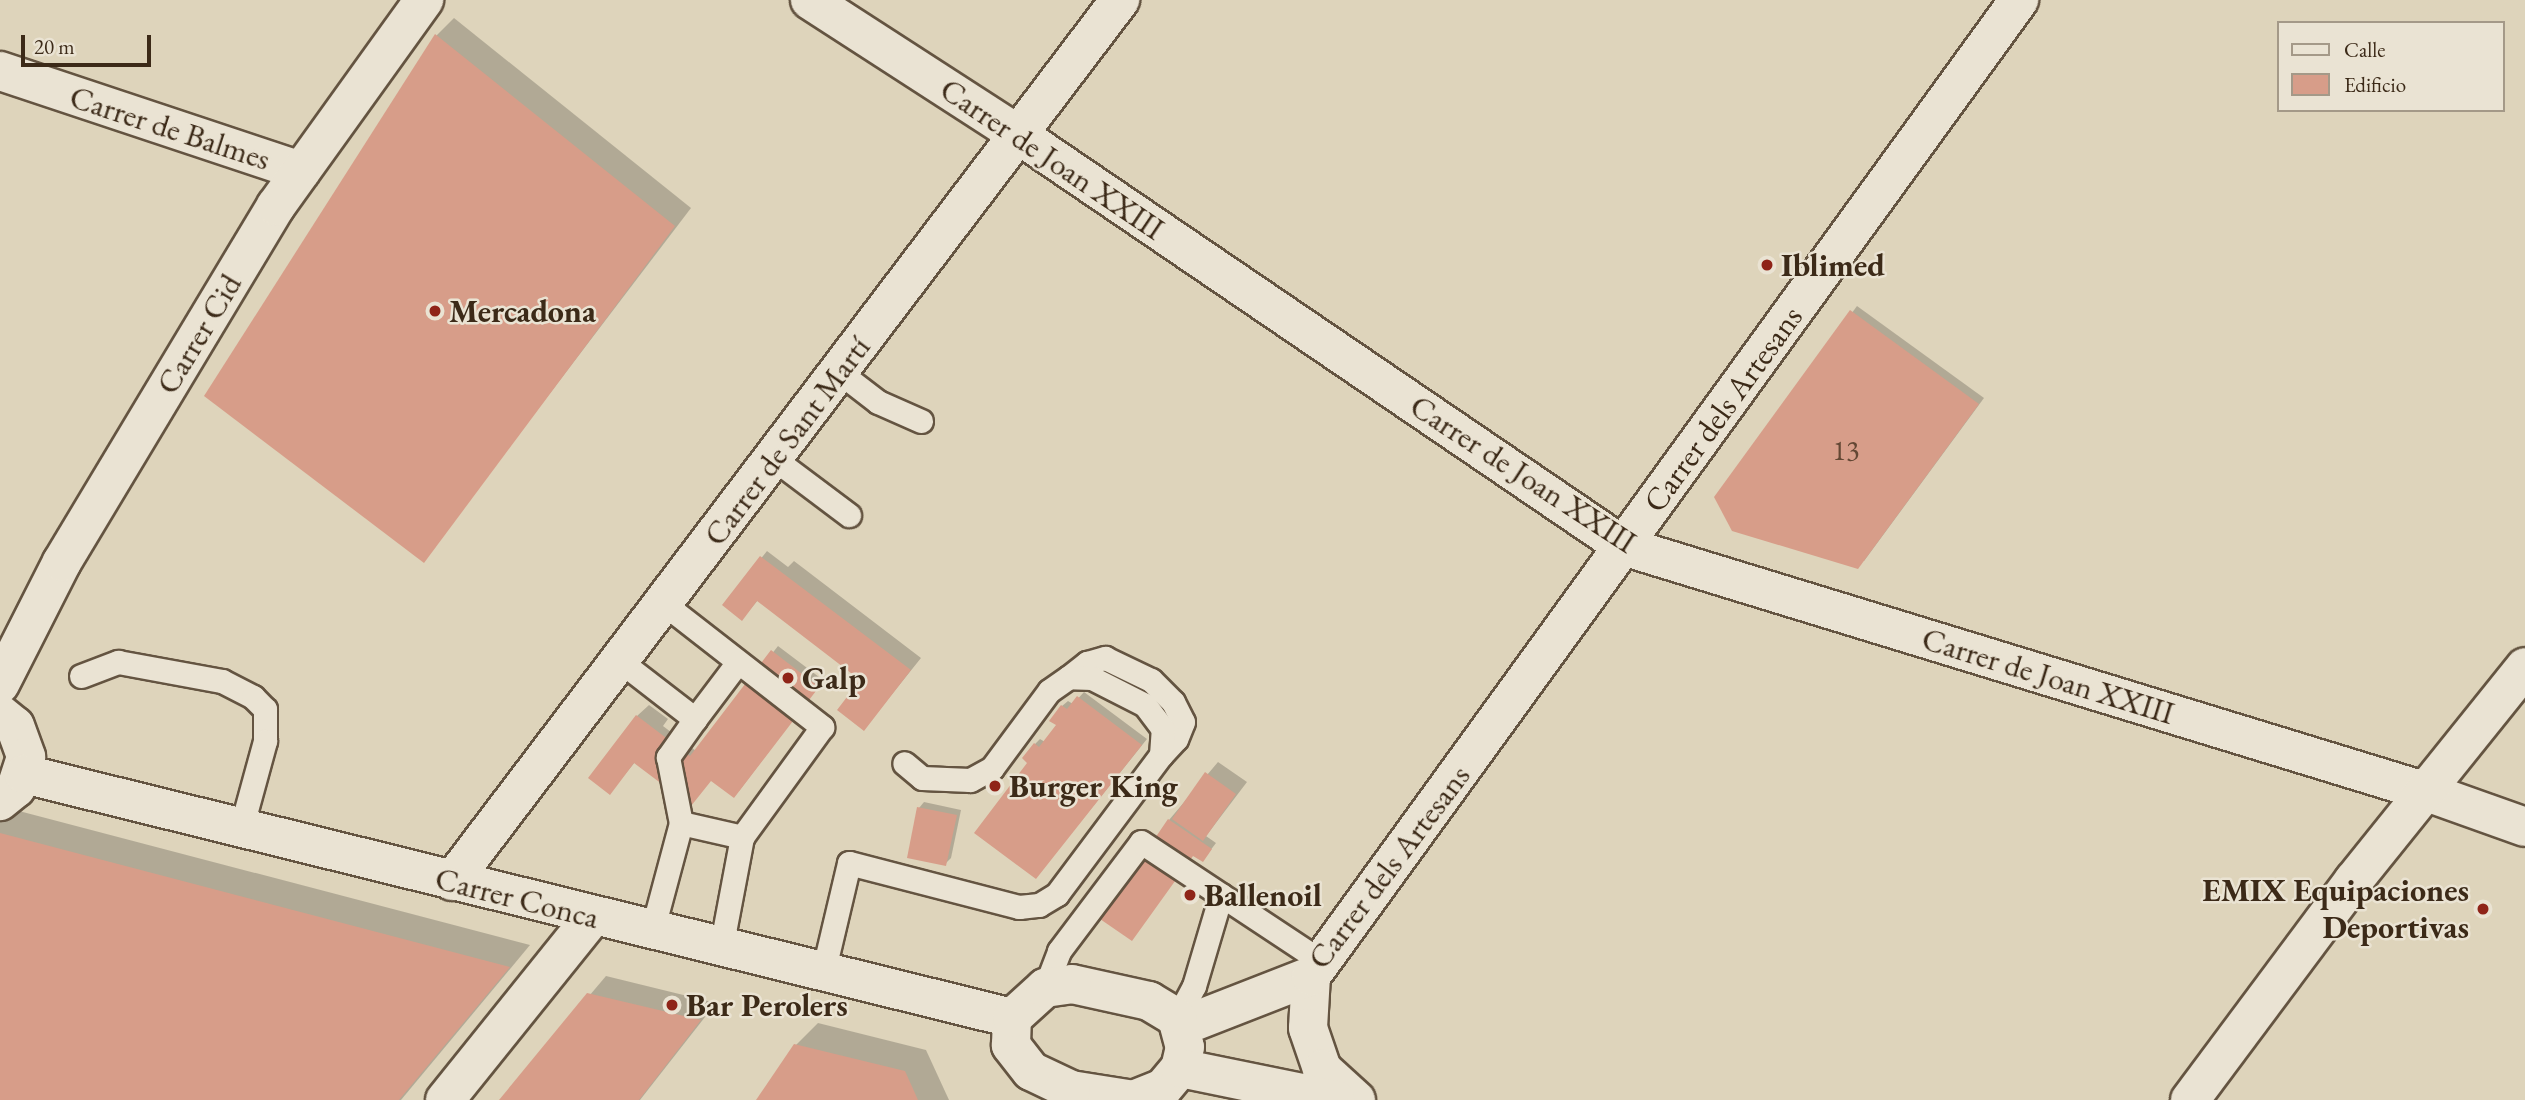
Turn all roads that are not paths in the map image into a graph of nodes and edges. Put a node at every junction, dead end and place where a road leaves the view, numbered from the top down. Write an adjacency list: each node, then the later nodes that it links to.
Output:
1 (424, 0): 7 (street, Carrer Cid)
2 (810, 0): 6 (street, Carrer de Joan XXIII)
3 (1119, 0): 6 (street, Carrer de Sant Martí)
4 (2019, 0): 12 (street, Carrer dels Artesans)
5 (0, 71): 7 (street, Carrer de Balmes)
6 (1019, 135): 8 (street, Carrer de Sant Martí); 12 (street, Carrer de Joan XXIII)
7 (301, 171): 18 (street, Carrer Cid)
8 (839, 372): 9 (lane); 10 (street, Carrer de Sant Martí)
9 (921, 421)
10 (773, 458): 11 (lane); 13 (street, Carrer de Sant Martí)
11 (849, 515)
12 (1623, 546): 23 (street, Carrer de Joan XXIII); 33 (street, Carrer dels Artesans)
13 (663, 603): 14 (street, Carrer de Sant Martí); 15 (lane)
14 (620, 661): 20 (lane); 28 (street, Carrer de Sant Martí)
15 (738, 662): 20 (lane); 27 (lane)
16 (2525, 667): 23 (street)
17 (81, 676): 26 (lane)
18 (0, 684)
19 (0, 713): 22 (street)
20 (695, 719): 24 (lane)
21 (904, 763): 34 (lane)
22 (12, 787): 26 (street, Carrer Conca)
23 (2424, 791): 25 (street, Carrer de Joan XXIII); 44 (street)
24 (681, 823): 27 (lane); 31 (lane)
25 (2525, 827)
26 (241, 829): 28 (street, Carrer Conca)
27 (742, 836): 32 (lane)
28 (452, 881): 30 (street, Carrer Conca)
29 (1221, 895): 33 (lane); 35 (lane); 37 (lane)
30 (592, 917): 31 (street, Carrer Conca); 40 (street)
31 (652, 931): 32 (street, Carrer Conca)
32 (721, 948): 34 (street, Carrer Conca)
33 (1316, 969): 37 (street, Carrer dels Artesans); 43 (street)
34 (822, 973): 36 (street, Carrer Conca)
35 (1045, 988): 36 (street); 37 (street)
36 (1012, 1018): 39 (street)
37 (1179, 1022): 38 (street)
38 (1180, 1068): 41 (street); 42 (street)
39 (1068, 1095): 41 (street)
40 (445, 1100)
41 (1134, 1100)
42 (1336, 1100)
43 (1356, 1100)
44 (2190, 1100)

